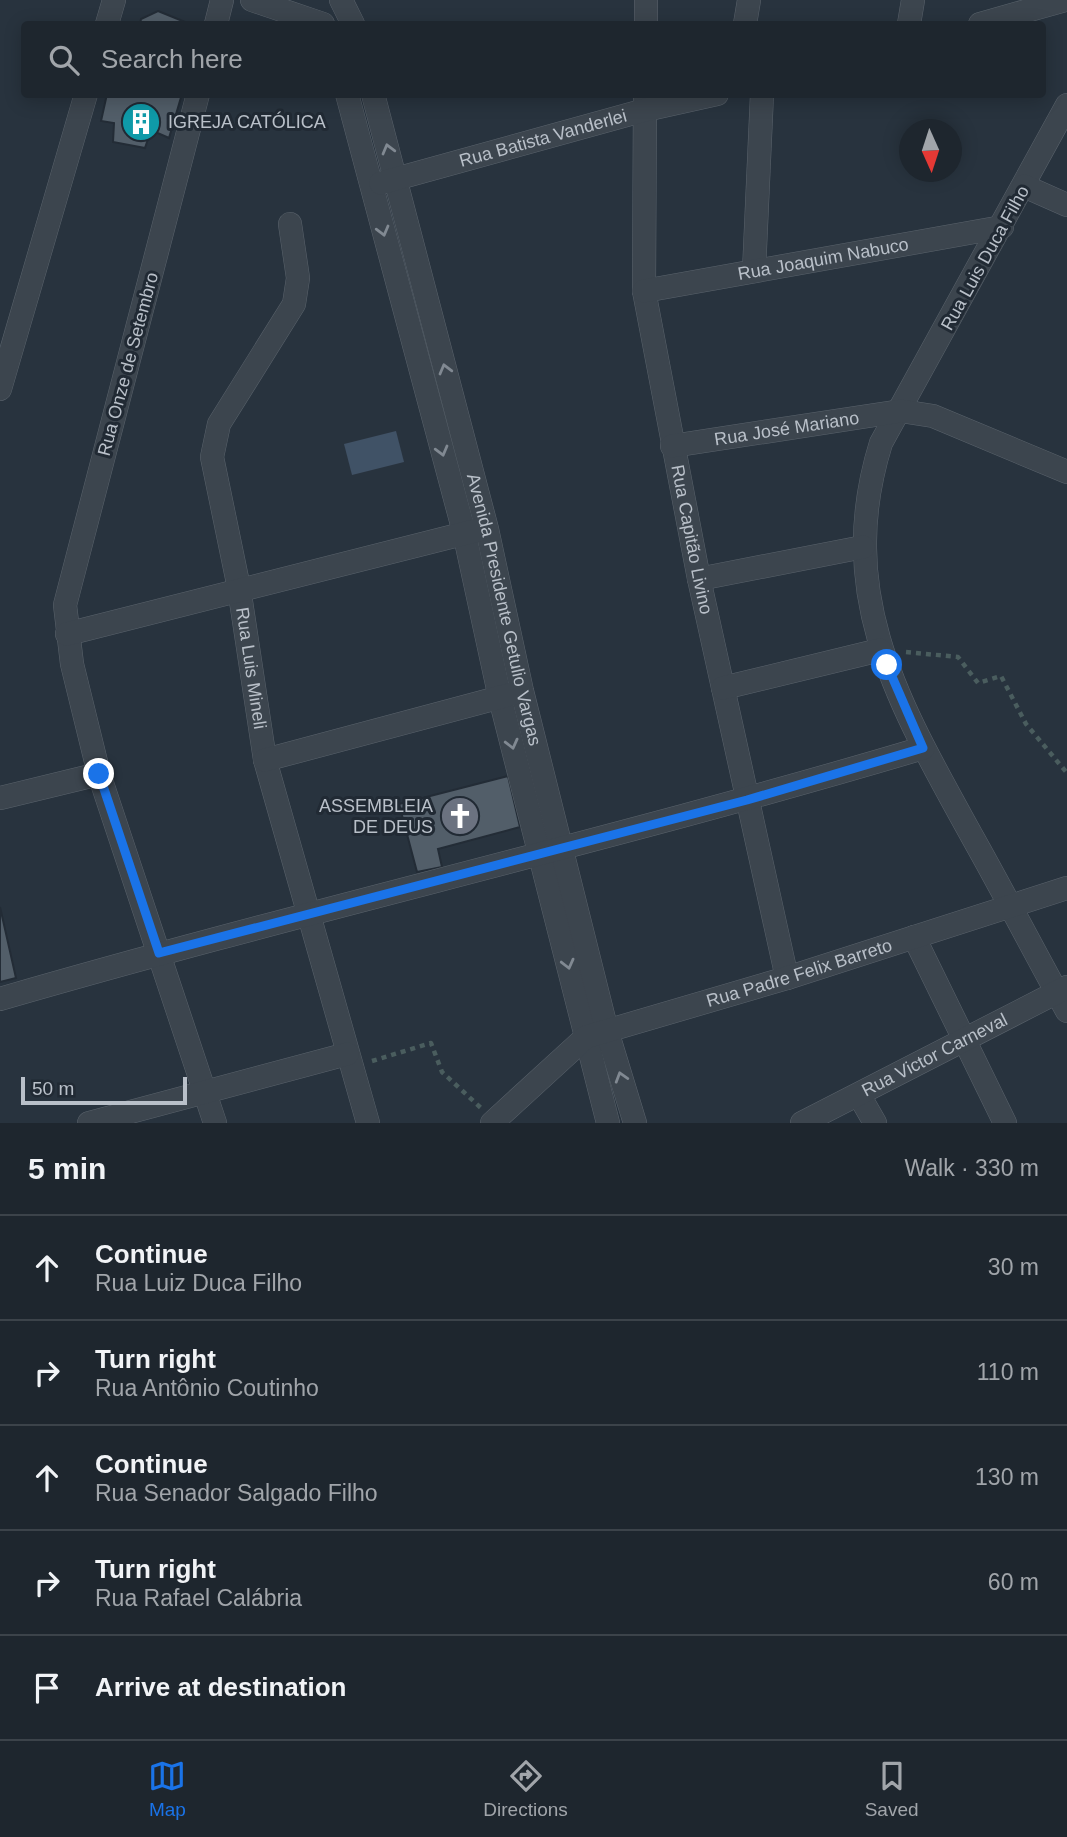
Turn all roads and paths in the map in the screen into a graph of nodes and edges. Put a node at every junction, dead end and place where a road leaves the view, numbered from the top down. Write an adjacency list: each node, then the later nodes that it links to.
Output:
1 (114, 0): 9 (street)
2 (222, 0): 10 (street)
3 (252, 0): 11 (street)
4 (328, 0): 12 (street)
5 (646, 0): 13 (street)
6 (749, 0): 14 (street)
7 (913, 0): 15 (street)
8 (1065, 0): 16 (street)
9 (108, 21)
10 (217, 21)
11 (314, 21)
12 (328, 21)
13 (646, 21)
14 (746, 21)
15 (910, 21)
16 (991, 21)
17 (85, 98): 33 (street)
18 (197, 98): 42 (street, Rua Onze de Setembro)
19 (348, 98): 26 (street, Avenida Presidente Getulio Vargas)
20 (374, 98): 25 (street, Avenida Presidente Getulio Vargas, one-way to 20)
21 (681, 98): 23 (street, Rua Batista Vanderlei)
22 (762, 98): 31 (street)
23 (645, 102): 25 (street, Rua Batista Vanderlei); 32 (street, Rua Capitão Livino)
24 (1067, 104): 27 (street, Rua Luis Duca Filho)
25 (396, 179): 26 (street, Rua Batista Vanderlei); 37 (street, Avenida Presidente Getulio Vargas, one-way to 25)
26 (371, 186): 38 (street, Avenida Presidente Getulio Vargas, one-way to 38)
27 (1024, 186): 28 (street); 30 (street, Rua Luis Duca Filho)
28 (1067, 205)
29 (290, 224): 41 (street, Rua Luis Mineli)
30 (1002, 227): 31 (street, Rua Joaquim Nabuco); 34 (street, Rua Luis Duca Filho)
31 (754, 271): 32 (street, Rua Joaquim Nabuco)
32 (644, 291): 35 (street, Rua Capitão Livino)
33 (0, 389)
34 (901, 411): 35 (street, Rua José Mariano); 36 (street, Rua José Mariano); 39 (street, Rua Luis Duca Filho)
35 (672, 446): 40 (street, Rua Capitão Livino)
36 (1067, 472)
37 (487, 529): 38 (street); 45 (street, Avenida Presidente Getulio Vargas)
38 (464, 532): 41 (street); 46 (street, Avenida Presidente Getulio Vargas)
39 (863, 547): 40 (street); 43 (street, Rua Luis Duca Filho)
40 (699, 579): 44 (street, Rua Capitão Livino)
41 (239, 588): 42 (street); 48 (street, Rua Luis Mineli)
42 (67, 634): 50 (street, Rua Onze de Setembro)
43 (880, 650): 44 (street); 47 (street, Rua Luis Duca Filho); 49 (path)
44 (723, 688): 52 (street, Rua Capitão Livino)
45 (522, 691): 46 (street); 53 (street, Avenida Presidente Getulio Vargas)
46 (500, 698): 48 (street); 53 (street, Avenida Presidente Getulio Vargas, one-way to 53)
47 (923, 748): 52 (street); 55 (street, Rua Luis Duca Filho)
48 (265, 760): 56 (street, Rua Luis Mineli)
49 (1067, 772)
50 (99, 774): 51 (street); 58 (street, Rua Onze de Setembro)
51 (0, 798)
52 (747, 800): 53 (street); 59 (street, Rua Capitão Livino)
53 (551, 850): 56 (street); 62 (street, Avenida Presidente Getulio Vargas)
54 (1067, 888): 55 (street, Rua Padre Felix Barreto)
55 (1010, 904): 57 (street, Rua Padre Felix Barreto); 60 (street, Rua Luis Duca Filho)
56 (307, 916): 58 (street); 64 (street, Rua Luis Mineli)
57 (914, 937): 59 (street, Rua Padre Felix Barreto); 63 (street)
58 (159, 953): 61 (street); 65 (street, Rua Onze de Setembro)
59 (787, 978): 62 (street, Rua Padre Felix Barreto)
60 (1063, 996): 63 (street, Rua Victor Carneval)
61 (0, 999)
62 (597, 1034): 67 (street); 71 (street, Avenida Presidente Getulio Vargas); 72 (street, Avenida Presidente Getulio Vargas, one-way to 62)
63 (963, 1040): 66 (street, Rua Victor Carneval); 75 (street)
64 (349, 1061): 65 (street); 67 (path); 70 (street, Rua Luis Mineli)
65 (207, 1093): 68 (street); 69 (street, Rua Onze de Setembro)
66 (859, 1095): 73 (street, Rua Victor Carneval); 74 (street)
67 (493, 1122)
68 (89, 1123)
69 (215, 1123)
70 (368, 1123)
71 (608, 1123)
72 (635, 1123)
73 (802, 1123)
74 (874, 1123)
75 (1005, 1123)

